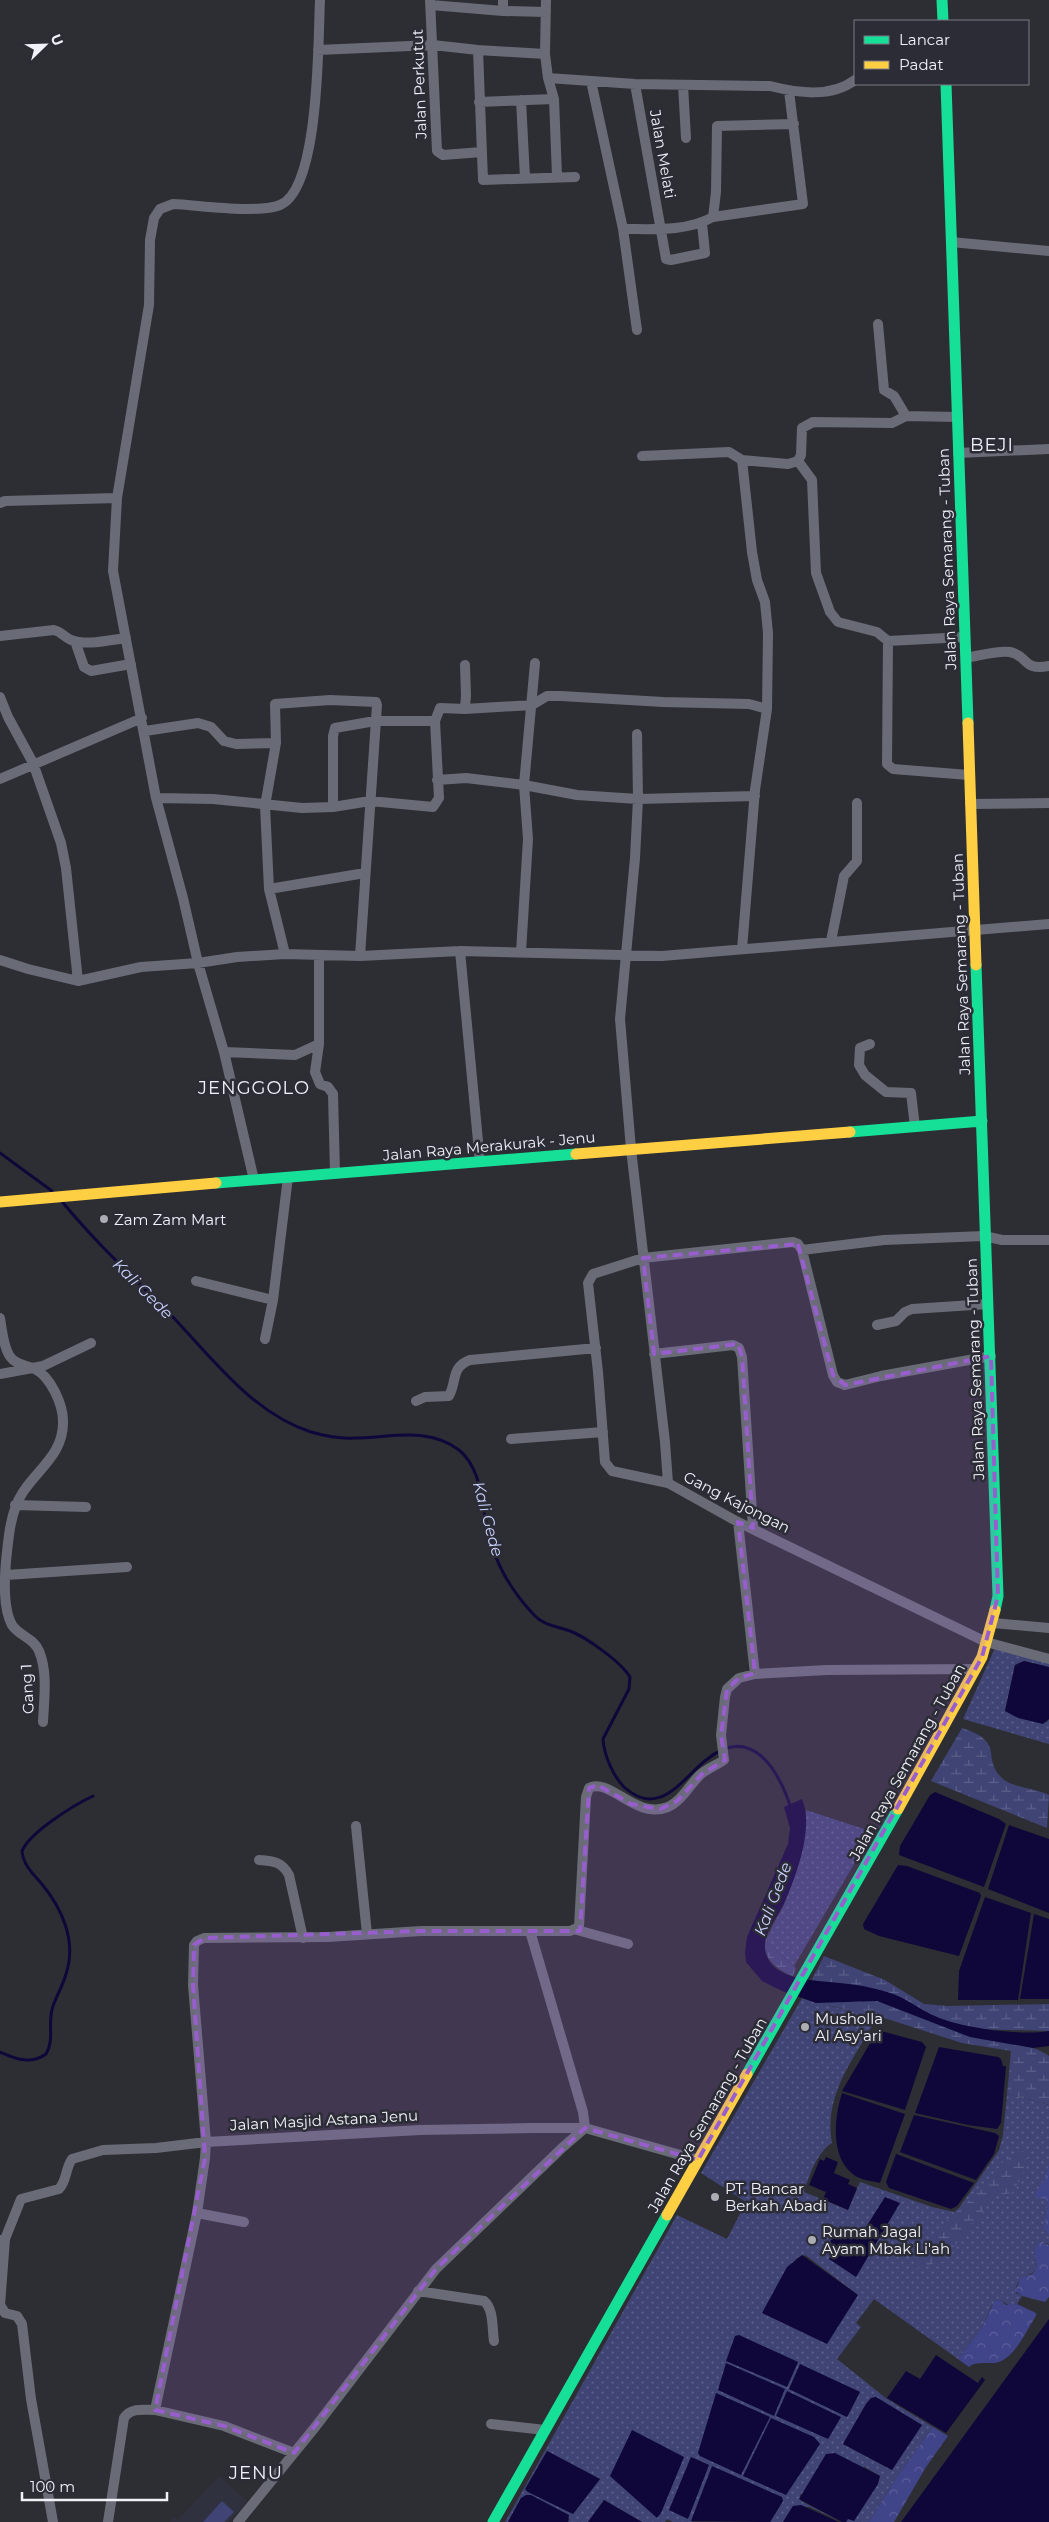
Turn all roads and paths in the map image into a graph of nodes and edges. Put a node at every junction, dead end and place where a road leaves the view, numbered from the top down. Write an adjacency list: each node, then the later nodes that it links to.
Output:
1 (320, 0): 10 (street)
2 (503, 0): 6 (street)
3 (546, 0): 7 (street)
4 (942, 0): 8 (main road)
5 (431, 3): 6 (street); 9 (street, Jalan Perkutut)
6 (503, 11): 7 (street)
7 (546, 12): 12 (street)
8 (943, 20)
9 (433, 45): 10 (street); 11 (street); 25 (street, Jalan Perkutut)
10 (318, 50): 44 (street)
11 (478, 50): 12 (street); 22 (street)
12 (545, 54): 13 (street)
13 (548, 78): 14 (street); 20 (street)
14 (591, 81): 16 (street); 31 (street)
15 (854, 81): 19 (street)
16 (635, 84): 17 (street); 32 (street, Jalan Melati)
17 (683, 85): 19 (street); 24 (street)
18 (946, 85): 33 (main road, Jalan Raya Semarang - Tuban)
19 (789, 91): 23 (street)
20 (554, 99): 21 (street); 26 (street)
21 (521, 100): 22 (street); 28 (street)
22 (479, 102): 25 (street)
23 (794, 124): 29 (street); 29 (street)
24 (686, 138)
25 (482, 152): 28 (street)
26 (558, 176): 27 (street); 28 (street)
27 (575, 177)
28 (525, 178)
29 (712, 217): 30 (street)
30 (702, 223): 32 (street); 32 (street, Jalan Melati)
31 (623, 229): 32 (street); 36 (street)
32 (661, 230)
33 (950, 242): 34 (street); 38 (main road, Jalan Raya Semarang - Tuban)
34 (1049, 251)
35 (878, 324): 37 (street)
36 (637, 330)
37 (906, 416): 38 (street); 43 (street)
38 (958, 417): 40 (main road, Jalan Raya Semarang - Tuban)
39 (1049, 449): 40 (street)
40 (958, 453): 47 (main road, Jalan Raya Semarang - Tuban)
41 (642, 456): 42 (street)
42 (742, 460): 43 (street); 59 (street)
43 (798, 461): 50 (street)
44 (117, 498): 45 (street); 48 (street)
45 (0, 503)
46 (0, 636): 49 (street)
47 (965, 637): 50 (street); 51 (main road, Jalan Raya Semarang - Tuban)
48 (126, 638): 49 (street); 53 (street)
49 (75, 641): 53 (street)
50 (888, 641): 67 (street)
51 (966, 658): 55 (street); 67 (main road, Jalan Raya Semarang - Tuban)
52 (534, 663): 57 (street)
53 (131, 664): 60 (street)
54 (465, 665): 58 (street)
55 (1049, 666)
56 (0, 696): 66 (street)
57 (532, 705): 58 (street); 59 (street); 70 (street)
58 (465, 709): 62 (street)
59 (767, 709): 71 (street)
60 (142, 718): 63 (street); 66 (street)
61 (375, 721): 62 (street); 65 (street); 74 (street); 79 (street)
62 (435, 721): 69 (street)
63 (145, 730): 65 (street); 72 (street)
64 (637, 734): 73 (street, Gang Kajongan)
65 (276, 743): 78 (street)
66 (33, 763): 68 (street); 94 (street)
67 (969, 776): 77 (main road, Jalan Raya Semarang - Tuban)
68 (1, 777)
69 (437, 780): 70 (street); 74 (street)
70 (524, 785): 73 (street); 87 (street)
71 (754, 796): 73 (street); 85 (street)
72 (156, 798): 78 (street); 93 (street)
73 (638, 799): 91 (street, Gang Kajongan)
74 (370, 801): 79 (street); 80 (street)
75 (857, 803): 84 (street)
76 (1049, 803): 77 (street)
77 (970, 804): 83 (main road, Jalan Raya Semarang - Tuban)
78 (265, 806): 79 (street); 81 (street)
79 (333, 807)
80 (366, 872): 81 (street); 90 (street)
81 (269, 889): 88 (street)
82 (1049, 924): 83 (street)
83 (975, 932): 84 (street); 98 (main road, Jalan Raya Semarang - Tuban)
84 (831, 941): 85 (street)
85 (742, 949): 91 (street)
86 (460, 951): 87 (street); 90 (street); 101 (street)
87 (520, 952): 91 (street)
88 (285, 954): 89 (street); 93 (street)
89 (319, 955): 90 (street); 95 (street)
90 (360, 956)
91 (626, 956): 100 (street, Gang Kajongan)
92 (0, 960): 94 (street)
93 (198, 964): 94 (street); 97 (street)
94 (78, 980)
95 (319, 1044): 97 (street); 102 (street)
96 (870, 1044): 99 (street)
97 (224, 1052): 104 (street)
98 (982, 1121): 99 (main road, Jalan Raya Merakurak - Jenu); 106 (main road, Jalan Raya Semarang - Tuban)
99 (916, 1126): 100 (main road, Jalan Raya Merakurak - Jenu)
100 (630, 1150): 101 (main road, Jalan Raya Merakurak - Jenu); 109 (street, Gang Kajongan)
101 (480, 1162): 102 (main road, Jalan Raya Merakurak - Jenu)
102 (335, 1173): 103 (main road, Jalan Raya Merakurak - Jenu)
103 (288, 1177): 104 (main road, Jalan Raya Merakurak - Jenu); 111 (street)
104 (254, 1180): 105 (main road, Jalan Raya Merakurak - Jenu)
105 (0, 1202)
106 (984, 1236): 107 (street); 108 (street); 112 (main road, Jalan Raya Semarang - Tuban)
107 (1049, 1240)
108 (802, 1250): 109 (street); 119 (street)
109 (643, 1258): 117 (street); 118 (street, Gang Kajongan)
110 (196, 1281): 111 (street)
111 (274, 1300): 115 (street)
112 (988, 1304): 114 (street); 119 (main road, Jalan Raya Semarang - Tuban)
113 (0, 1318): 120 (street, Gang 1)
114 (877, 1325)
115 (265, 1339)
116 (92, 1343): 120 (street)
117 (596, 1348): 122 (street); 123 (street)
118 (654, 1354): 125 (street, Gang Kajongan); 129 (street)
119 (990, 1356): 133 (main road, Jalan Raya Semarang - Tuban)
120 (28, 1367): 121 (street); 126 (street, Gang 1)
121 (0, 1374)
122 (416, 1401)
123 (603, 1432): 124 (street); 125 (street)
124 (511, 1439)
125 (668, 1483): 128 (street, Gang Kajongan)
126 (15, 1505): 127 (street); 131 (street, Gang 1)
127 (86, 1507)
128 (738, 1522): 129 (street, Gang Kajongan); 138 (street)
129 (753, 1528): 135 (street, Gang Kajongan)
130 (126, 1566): 131 (street)
131 (6, 1575): 132 (street, Gang 1)
132 (2, 1597): 139 (street, Gang 1)
133 (993, 1623): 134 (street); 135 (main road, Jalan Raya Semarang - Tuban)
134 (1049, 1628)
135 (986, 1642): 136 (street, Gang Kajongan); 137 (main road, Jalan Raya Semarang - Tuban)
136 (1049, 1659)
137 (976, 1669): 138 (street); 149 (main road, Jalan Raya Semarang - Tuban)
138 (755, 1674): 142 (street)
139 (44, 1722)
140 (356, 1826): 144 (street)
141 (259, 1860): 145 (street)
142 (577, 1930): 143 (street); 146 (street)
143 (530, 1931): 144 (street); 147 (street)
144 (367, 1934): 145 (street)
145 (303, 1938): 148 (street)
146 (628, 1944)
147 (585, 2128): 148 (street, Jalan Masjid Astana Jenu); 149 (street, Jalan Masjid Astana Jenu); 153 (street)
148 (206, 2142): 150 (street); 152 (street, Jalan Masjid Astana Jenu)
149 (698, 2160): 157 (main road, Jalan Raya Semarang - Tuban)
150 (197, 2213): 151 (street); 155 (street)
151 (244, 2222)
152 (2, 2240): 159 (street)
153 (418, 2291): 154 (street); 158 (street)
154 (494, 2341)
155 (155, 2410): 158 (street); 160 (street)
156 (491, 2424): 157 (street)
157 (545, 2430): 162 (main road, Jalan Raya Semarang - Tuban)
158 (294, 2453): 161 (street)
159 (53, 2522)
160 (108, 2522)
161 (238, 2522)
162 (493, 2522)

